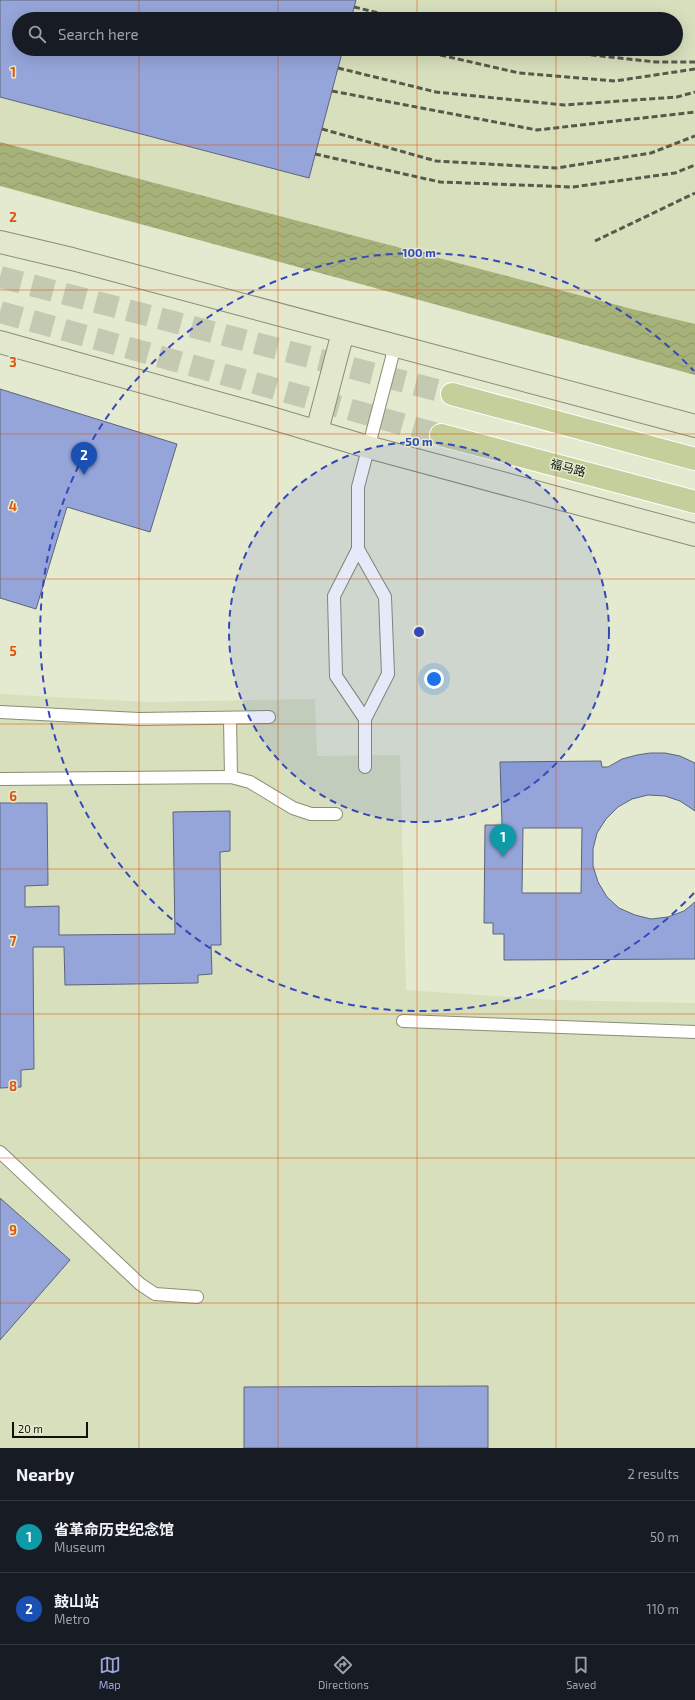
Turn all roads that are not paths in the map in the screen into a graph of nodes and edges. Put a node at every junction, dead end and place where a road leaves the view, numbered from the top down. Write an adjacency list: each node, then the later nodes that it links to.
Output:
1 (0, 242): 2 (main road)
2 (343, 332): 4 (main road); 7 (main road)
3 (0, 342): 7 (main road)
4 (395, 346): 6 (main road); 9 (lane)
5 (452, 394): 10 (main road)
6 (695, 426)
7 (317, 431): 9 (main road)
8 (441, 434): 11 (main road, 福马路)
9 (368, 447): 12 (main road); 13 (lane)
10 (695, 459)
11 (695, 502)
12 (695, 535)
13 (358, 549): 17 (lane); 17 (lane)
14 (0, 712): 16 (lane)
15 (269, 717): 16 (lane)
16 (230, 718): 19 (lane)
17 (364, 719): 18 (lane)
18 (365, 767)
19 (231, 777): 20 (lane); 21 (lane)
20 (0, 779)
21 (336, 814)
22 (403, 1021): 23 (lane)
23 (695, 1032)
24 (0, 1152): 25 (lane)
25 (197, 1297)

